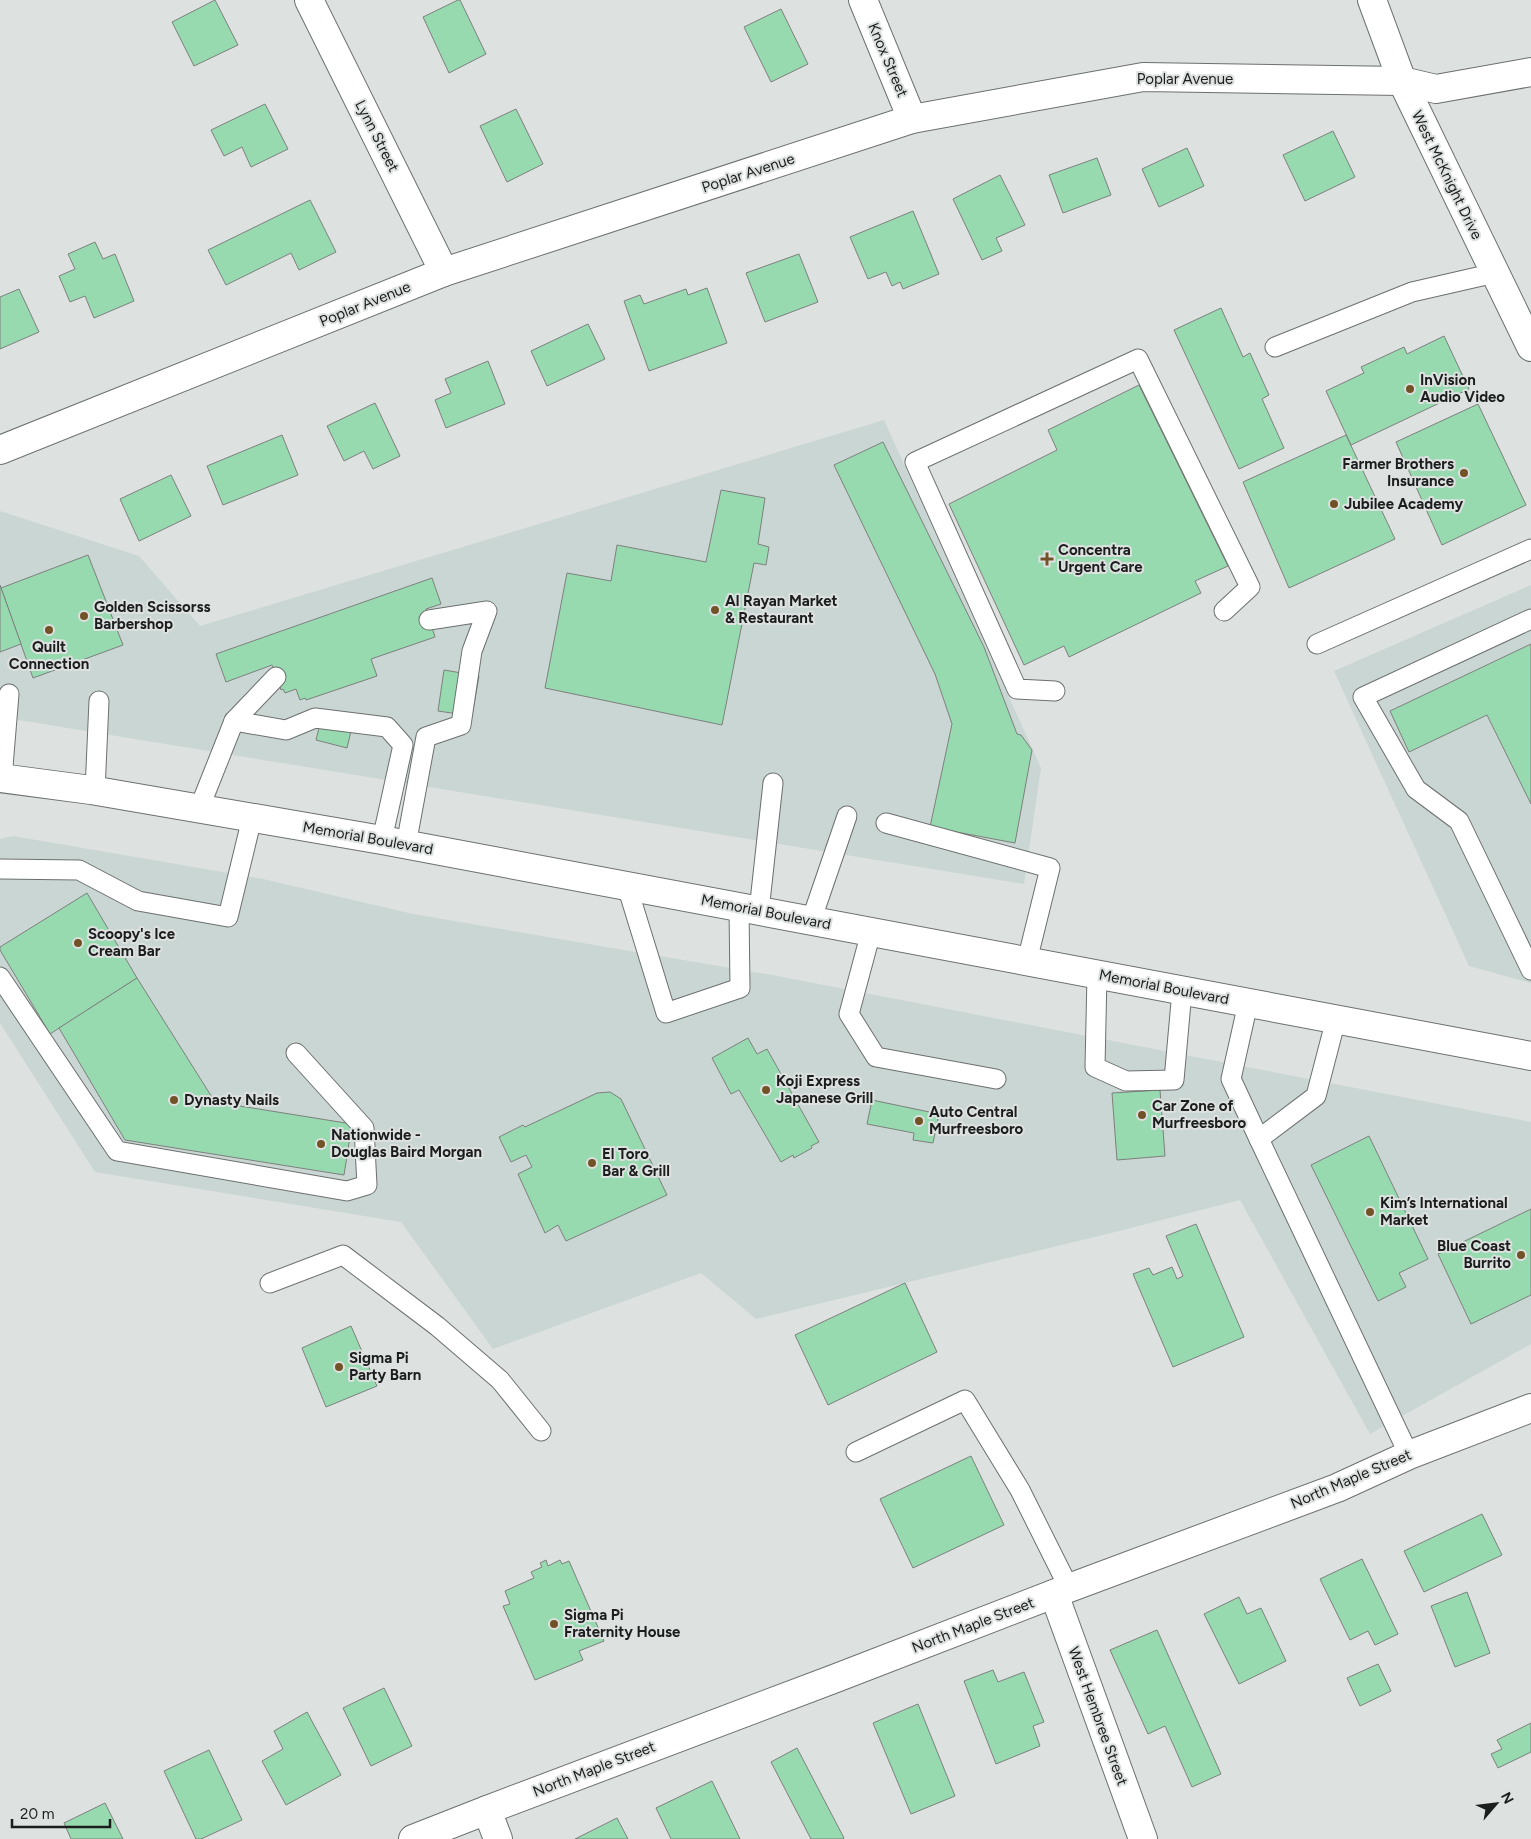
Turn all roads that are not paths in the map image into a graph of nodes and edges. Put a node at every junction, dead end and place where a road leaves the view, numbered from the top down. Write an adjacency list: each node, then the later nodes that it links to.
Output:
1 (309, 0): 7 (street, Lynn Street)
2 (863, 0): 6 (street, Knox Street)
3 (1372, 0): 5 (street, West McKnight Drive)
4 (1531, 72): 5 (street, Poplar Avenue)
5 (1402, 81): 6 (street, Poplar Avenue); 8 (street, West McKnight Drive)
6 (912, 119): 7 (street, Poplar Avenue)
7 (444, 272): 11 (street, Poplar Avenue)
8 (1495, 273): 9 (street, West McKnight Drive); 10 (lane)
9 (1531, 347)
10 (1275, 348)
11 (0, 450)
12 (1531, 549): 16 (lane)
13 (1224, 611): 18 (lane)
14 (1531, 619): 36 (lane)
15 (429, 620): 29 (lane)
16 (1317, 644)
17 (276, 677): 21 (lane)
18 (1055, 691)
19 (9, 694): 22 (lane)
20 (99, 701): 24 (lane)
21 (234, 721): 25 (lane); 29 (lane)
22 (1, 778): 24 (street, Memorial Boulevard)
23 (773, 783): 32 (lane)
24 (95, 791): 25 (street, Memorial Boulevard)
25 (199, 809): 27 (street, Memorial Boulevard)
26 (847, 816): 33 (lane)
27 (252, 818): 29 (street, Memorial Boulevard); 30 (lane)
28 (886, 823): 35 (lane)
29 (394, 843): 31 (street, Memorial Boulevard)
30 (0, 869)
31 (627, 886): 32 (street, Memorial Boulevard); 32 (lane)
32 (749, 909): 33 (street, Memorial Boulevard)
33 (811, 920): 34 (street, Memorial Boulevard)
34 (871, 932): 35 (street, Memorial Boulevard); 44 (lane)
35 (1027, 961): 37 (street, Memorial Boulevard)
36 (1531, 970)
37 (1097, 974): 39 (street, Memorial Boulevard); 39 (lane)
38 (0, 977): 42 (lane)
39 (1182, 991): 40 (street, Memorial Boulevard)
40 (1248, 1003): 41 (street, Memorial Boulevard); 45 (lane)
41 (1336, 1019): 43 (street, Memorial Boulevard); 45 (lane)
42 (296, 1053)
43 (1531, 1056)
44 (996, 1079)
45 (1260, 1139): 50 (lane)
46 (270, 1283): 48 (lane)
47 (1531, 1408): 50 (street, North Maple Street)
48 (541, 1431)
49 (856, 1452): 51 (lane)
50 (1409, 1455): 51 (street, North Maple Street)
51 (1062, 1591): 52 (street, North Maple Street); 55 (street, West Hembree Street)
52 (487, 1810): 53 (street, North Maple Street); 54 (street)
53 (413, 1839)
54 (498, 1839)
55 (1143, 1839)

